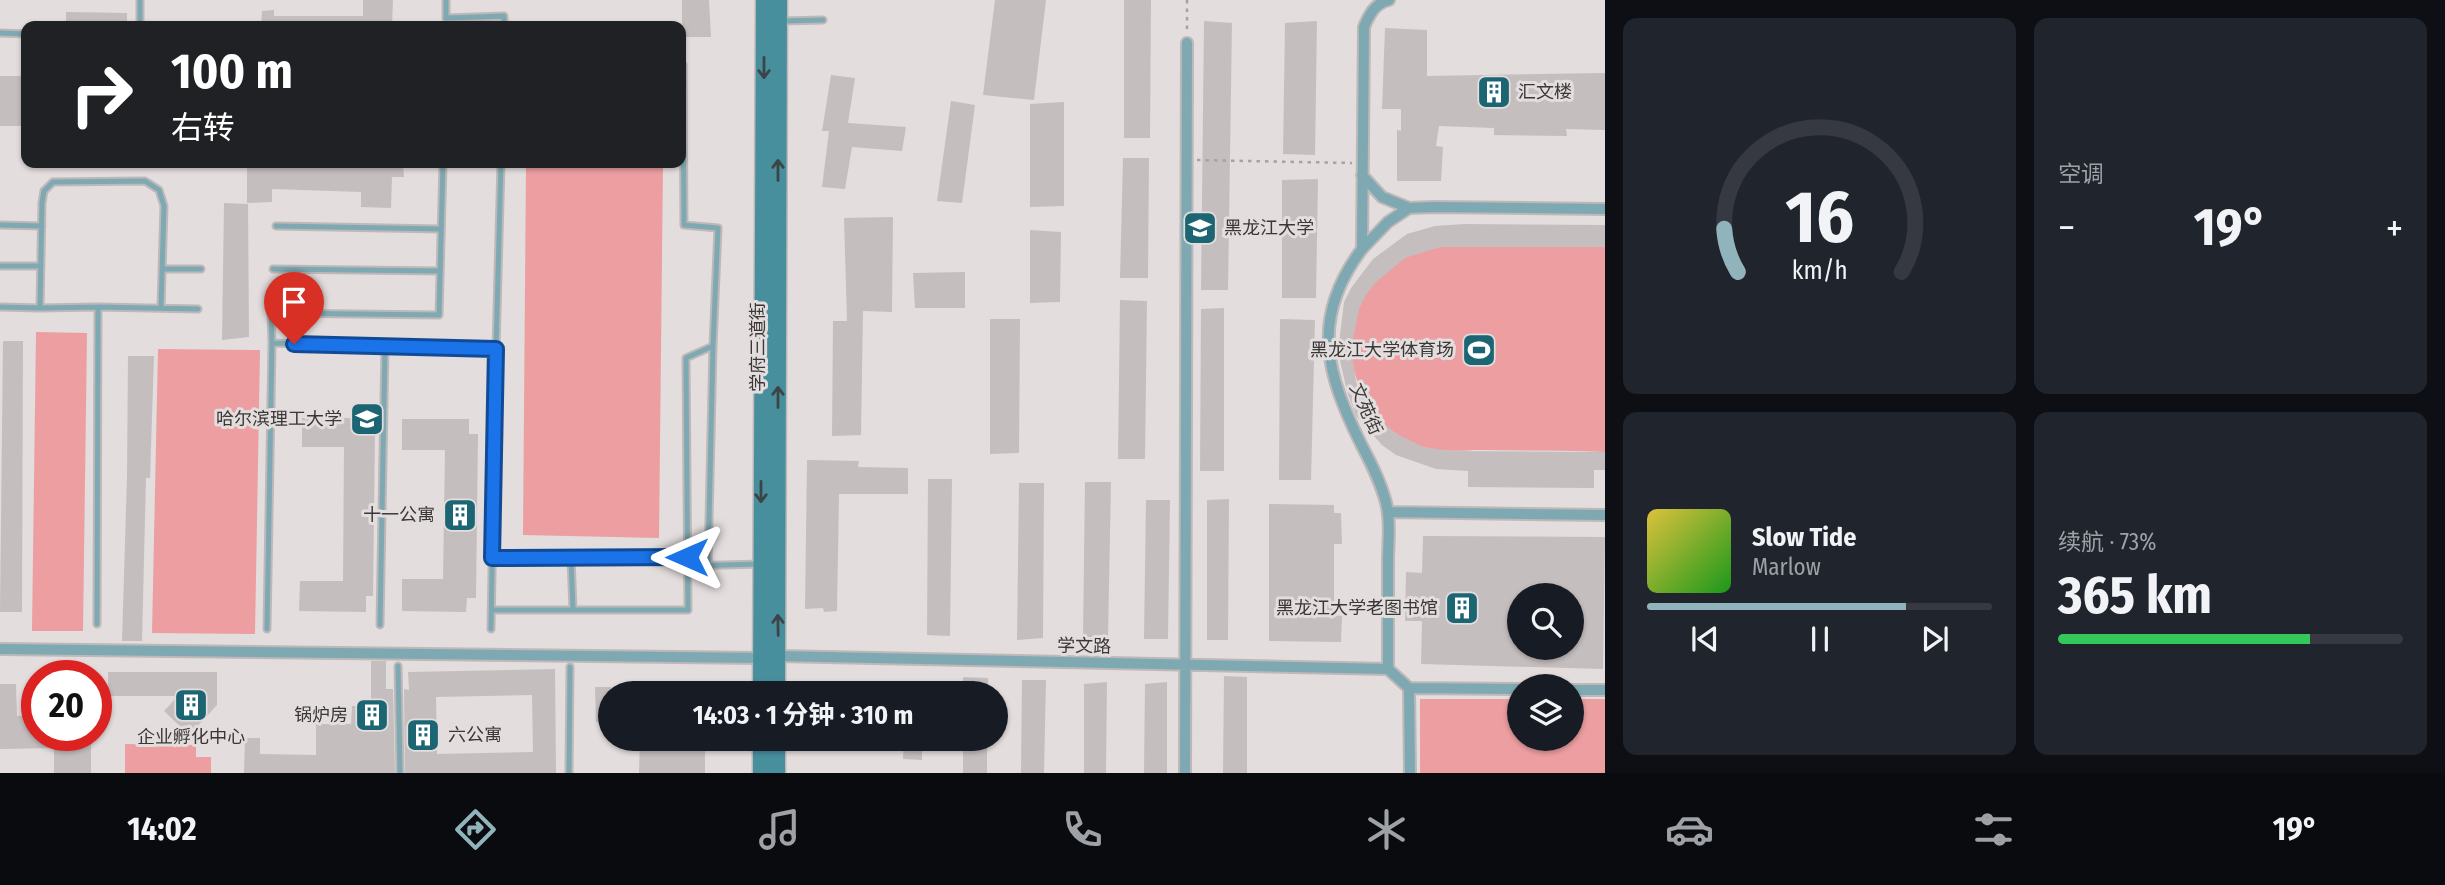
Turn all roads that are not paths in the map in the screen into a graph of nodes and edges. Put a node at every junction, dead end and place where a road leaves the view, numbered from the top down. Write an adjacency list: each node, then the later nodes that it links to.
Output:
1 (140, 0): 9 (lane)
2 (446, 0): 6 (lane)
3 (764, 0): 45 (main road, 学府三道街, one-way to 45)
4 (779, 0): 7 (main road, 学府三道街)
5 (1389, 0): 17 (street)
6 (446, 18): 10 (lane)
7 (779, 20): 8 (lane); 55 (main road, 学府三道街, one-way to 7)
8 (823, 20)
9 (140, 21)
10 (504, 21)
11 (0, 33): 12 (lane)
12 (21, 34)
13 (1187, 43): 58 (street)
14 (443, 168): 23 (lane)
15 (501, 168): 39 (lane)
16 (684, 168): 38 (lane)
17 (1362, 169): 18 (street); 24 (street)
18 (1409, 208): 19 (street); 24 (street, 文苑街)
19 (1605, 209)
20 (0, 225): 21 (lane)
21 (42, 226): 26 (lane); 27 (lane)
22 (276, 226): 23 (lane)
23 (441, 229): 30 (lane)
24 (1362, 249): 40 (street, 文苑街)
25 (0, 266): 26 (lane)
26 (41, 266): 34 (lane)
27 (162, 269): 28 (lane); 33 (lane)
28 (201, 269)
29 (273, 269): 30 (lane)
30 (440, 271): 36 (lane)
31 (0, 307): 34 (lane)
32 (98, 307): 33 (lane); 34 (lane); 50 (lane)
33 (161, 307): 35 (lane)
34 (40, 308)
35 (198, 309)
36 (272, 343): 37 (lane); 52 (lane)
37 (386, 346): 39 (lane); 51 (lane)
38 (713, 346): 43 (lane); 47 (lane)
39 (496, 349): 44 (lane)
40 (1388, 512): 41 (street); 60 (street, 文苑街)
41 (1605, 514)
42 (572, 557): 43 (lane); 44 (lane); 48 (lane)
43 (687, 557): 46 (lane)
44 (492, 558): 49 (lane)
45 (761, 564): 47 (lane); 56 (main road, 学府三道街)
46 (687, 566): 47 (lane); 48 (lane)
47 (708, 566)
48 (573, 610): 49 (lane)
49 (492, 611): 53 (lane)
50 (97, 624)
51 (380, 625)
52 (267, 629)
53 (491, 629)
54 (0, 649): 56 (street)
55 (779, 656): 58 (street, 学文路); 62 (main road, 学府三道街)
56 (761, 658): 61 (main road, 学府三道街)
57 (398, 666): 69 (lane)
58 (1186, 666): 60 (street, 学文路); 73 (street)
59 (570, 667): 70 (lane)
60 (1388, 670): 63 (street)
61 (761, 681)
62 (778, 681)
63 (1409, 688): 64 (street); 74 (street)
64 (1507, 689)
65 (1584, 690): 66 (street)
66 (1605, 690)
67 (761, 751): 71 (main road)
68 (777, 751): 72 (main road)
69 (400, 773)
70 (569, 773)
71 (761, 773)
72 (777, 773)
73 (1185, 773)
74 (1410, 773)

